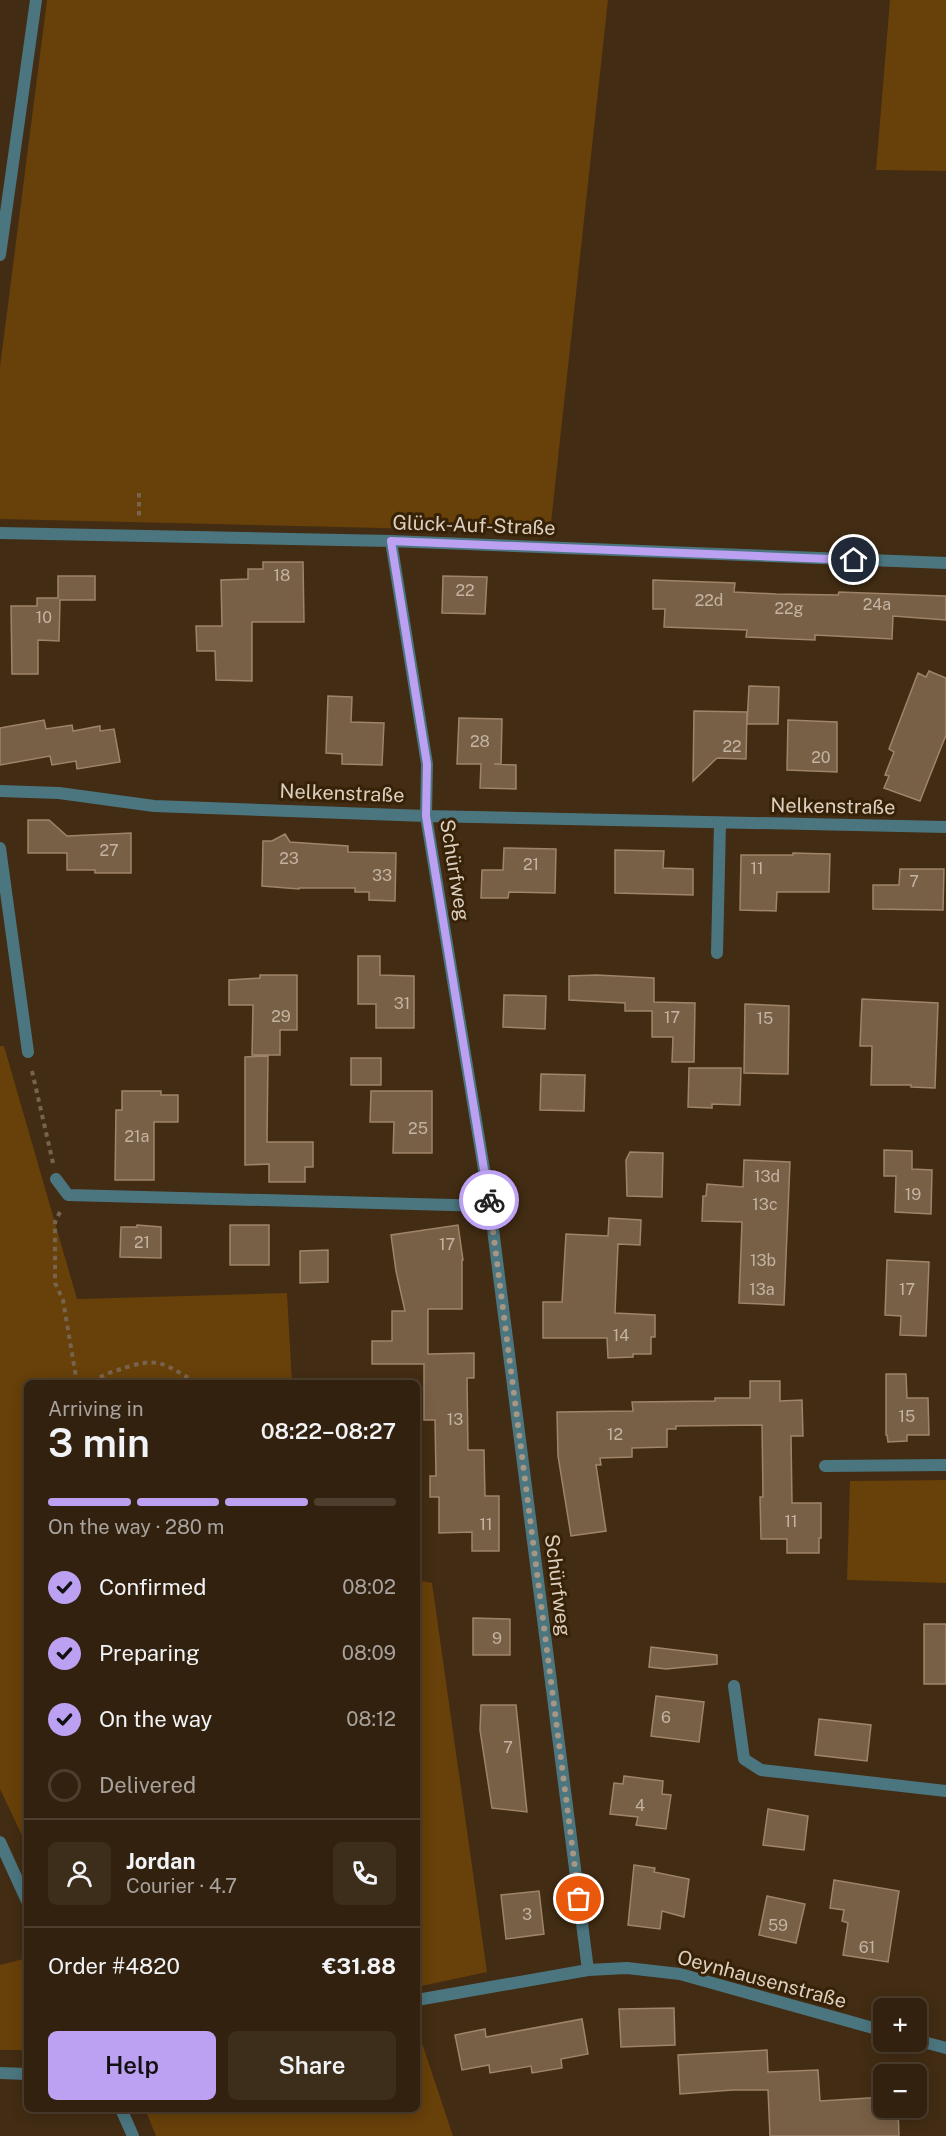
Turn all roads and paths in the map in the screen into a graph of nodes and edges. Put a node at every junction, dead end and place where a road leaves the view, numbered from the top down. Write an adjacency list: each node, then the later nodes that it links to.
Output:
1 (36, 0): 2 (street)
2 (0, 255)
3 (0, 533): 4 (street, Glück-Auf-Straße)
4 (391, 541): 5 (street, Glück-Auf-Straße); 7 (street, Schürfweg)
5 (946, 563)
6 (0, 791): 7 (street, Nelkenstraße)
7 (426, 816): 8 (street, Nelkenstraße); 15 (street, Schürfweg)
8 (720, 823): 9 (street, Nelkenstraße); 11 (street)
9 (946, 827)
10 (0, 848): 12 (street)
11 (717, 953)
12 (28, 1052): 13 (path)
13 (56, 1179): 14 (street)
14 (68, 1195): 15 (street); 16 (path)
15 (490, 1206): 25 (street, Schürfweg)
16 (76, 1380)
17 (95, 1380): 18 (path)
18 (192, 1380)
19 (946, 1465): 20 (street)
20 (825, 1466)
21 (734, 1686): 22 (street)
22 (946, 1791)
23 (0, 1842): 24 (street)
24 (24, 1894)
25 (588, 1970): 26 (street, Oeynhausenstraße); 27 (street, Oeynhausenstraße)
26 (420, 1999)
27 (873, 2028)
28 (927, 2043): 29 (street)
29 (946, 2048)
30 (0, 2073): 31 (street)
31 (24, 2074)
32 (123, 2112): 33 (street)
33 (133, 2136)

